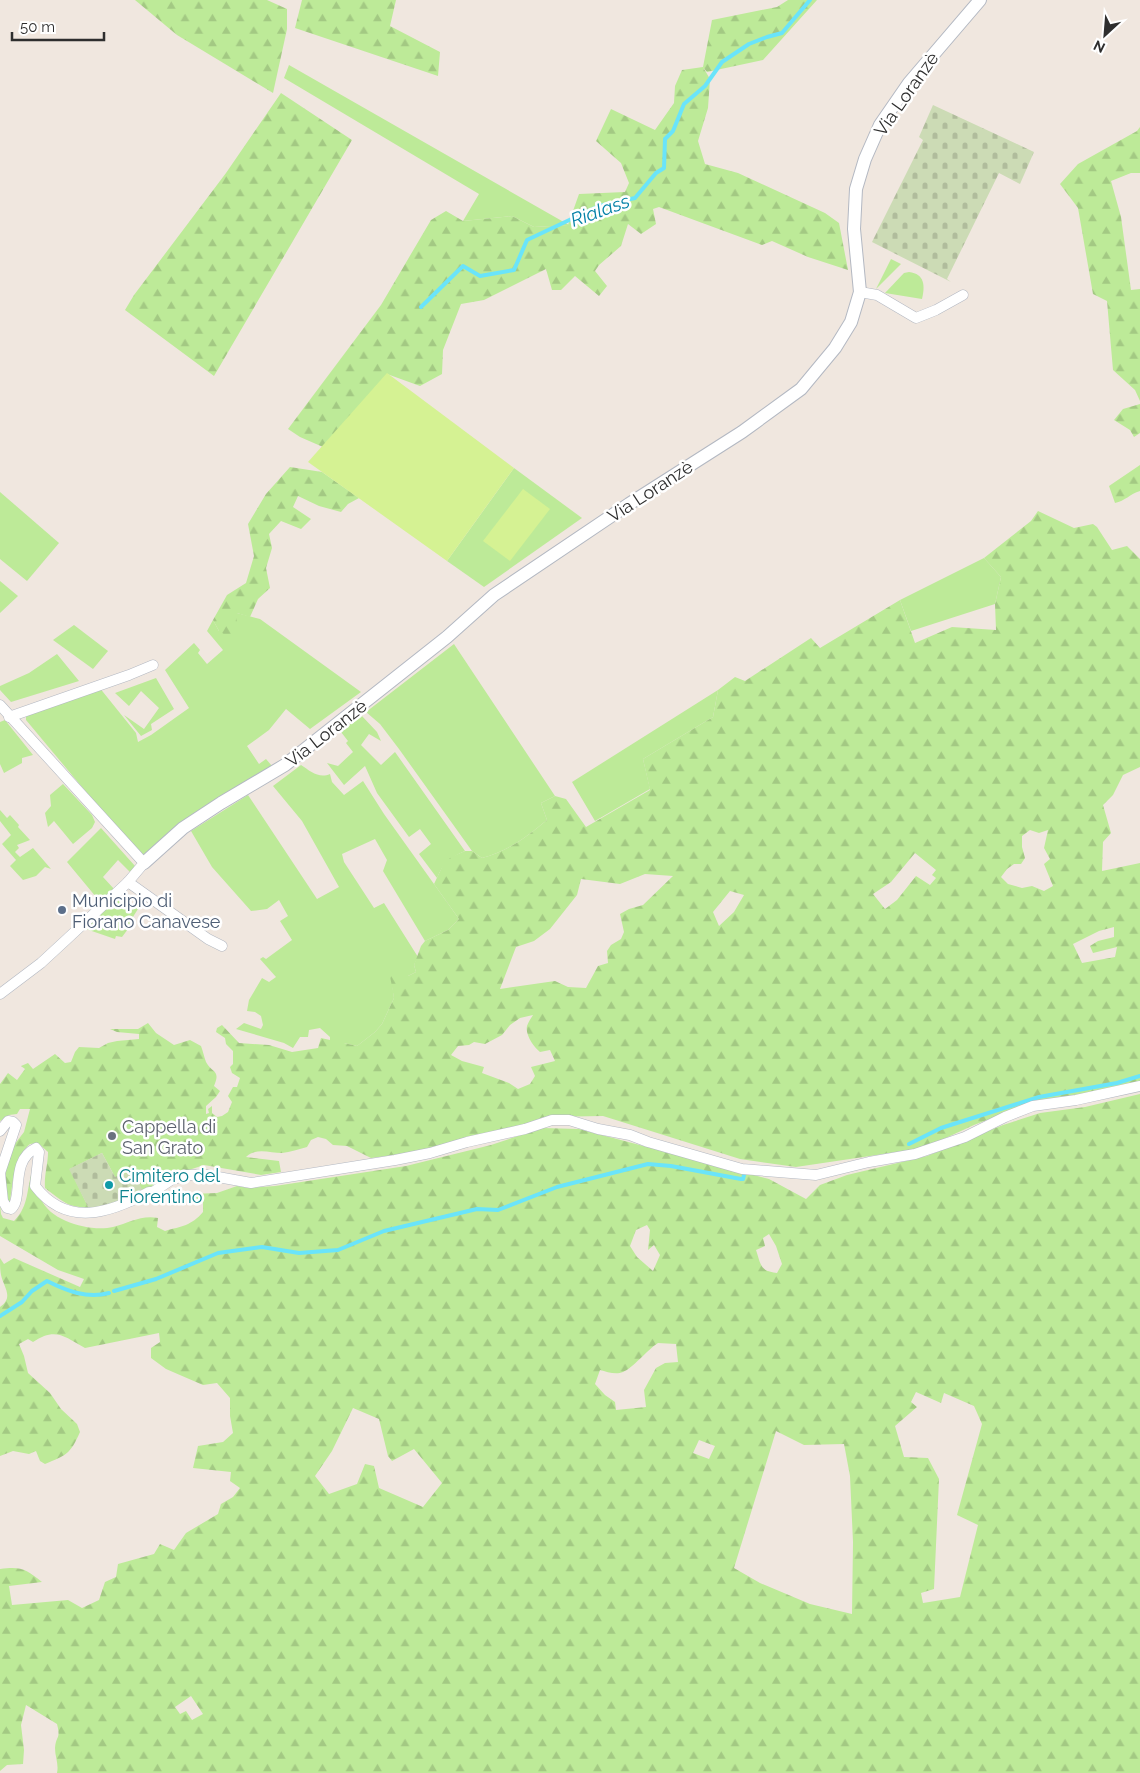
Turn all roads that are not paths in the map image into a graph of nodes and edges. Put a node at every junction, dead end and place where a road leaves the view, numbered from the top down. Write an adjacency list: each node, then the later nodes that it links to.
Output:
1 (980, 0): 2 (street, Via Loranzè)
2 (860, 292): 3 (street); 6 (street, Via Loranzè)
3 (964, 295)
4 (153, 665): 5 (street)
5 (3, 710): 6 (street)
6 (144, 863): 7 (street)
7 (128, 882): 8 (street); 9 (street)
8 (222, 946)
9 (0, 994)
10 (1140, 1086): 11 (street)
11 (0, 1131)

